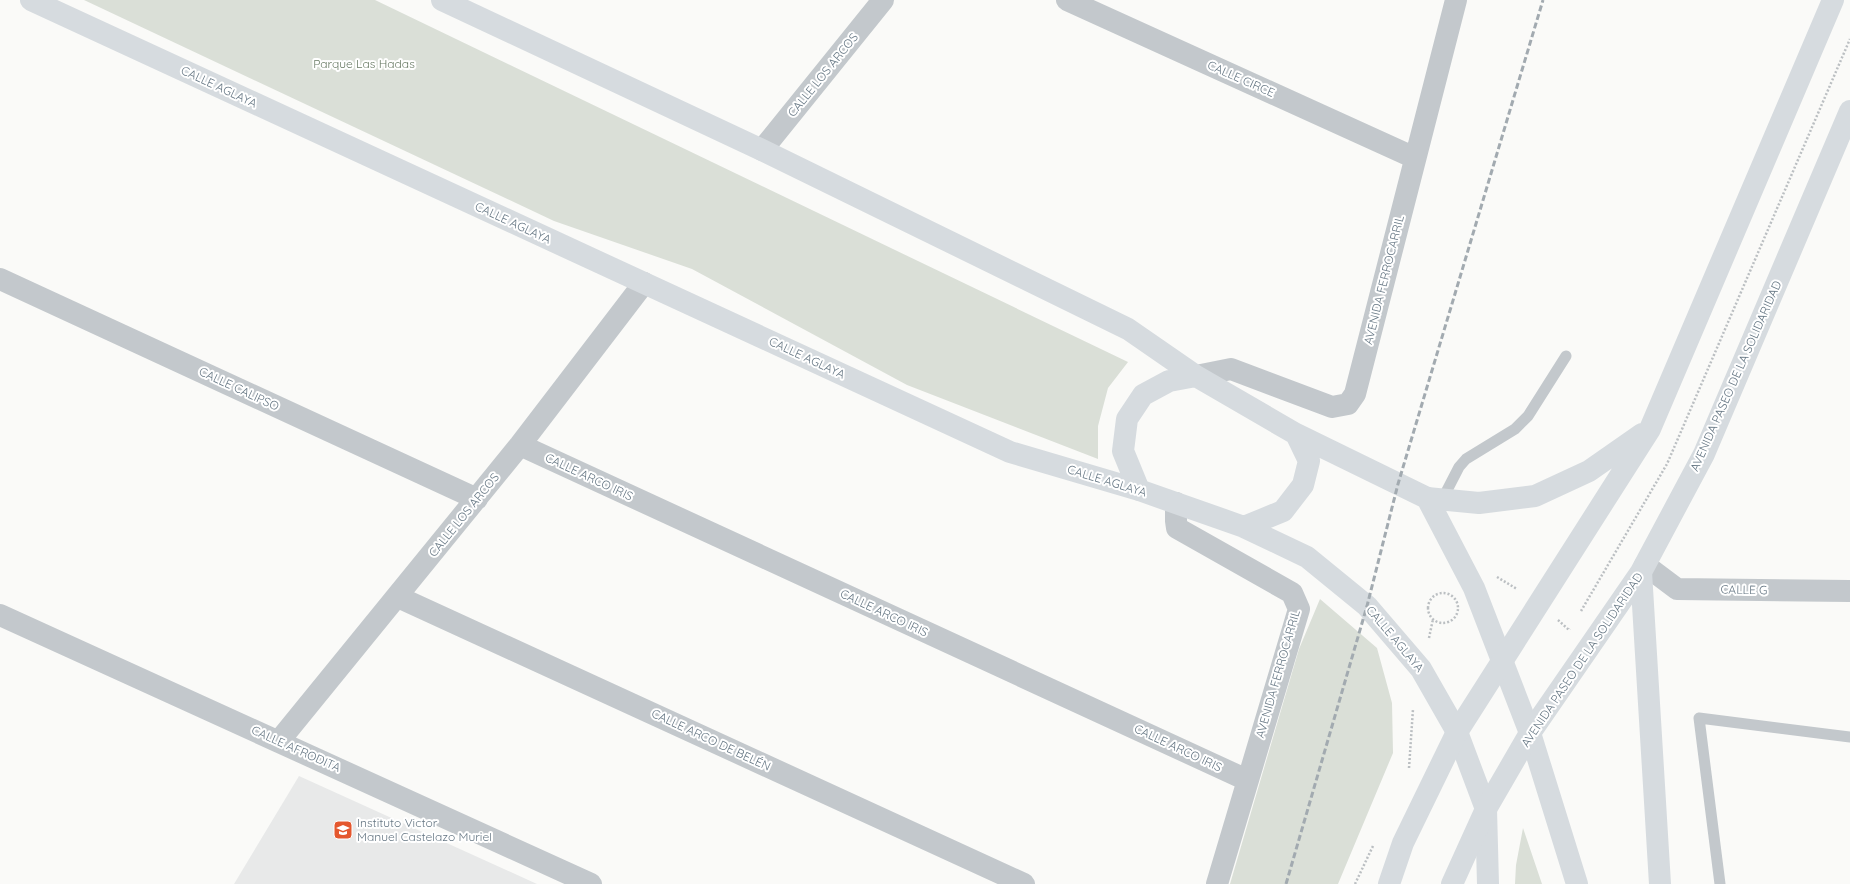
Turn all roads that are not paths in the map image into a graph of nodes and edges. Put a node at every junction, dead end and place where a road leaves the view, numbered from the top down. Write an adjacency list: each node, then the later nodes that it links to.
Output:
1 (32, 0): 11 (main road, CALLE AGLAYA)
2 (442, 0): 8 (main road)
3 (883, 0): 8 (street, CALLE LOS ARCOS)
4 (1067, 0): 9 (street, CALLE CIRCE)
5 (1456, 0): 9 (street, AVENIDA FERROCARRIL)
6 (1833, 0): 14 (main road)
7 (1850, 111): 22 (main road, AVENIDA PASEO DE LA SOLIDARIDAD)
8 (762, 150): 13 (main road)
9 (1415, 158): 13 (street, AVENIDA FERROCARRIL)
10 (0, 279): 18 (street, CALLE CALIPSO)
11 (644, 283): 16 (street, CALLE LOS ARCOS); 17 (main road, CALLE AGLAYA)
12 (1566, 356): 19 (lane)
13 (1196, 376): 15 (main road); 17 (main road)
14 (1650, 429): 19 (main road); 26 (main road)
15 (1296, 434): 19 (main road); 21 (main road)
16 (520, 445): 18 (street, CALLE LOS ARCOS); 31 (street, CALLE ARCO IRIS)
17 (1140, 490): 20 (main road, CALLE AGLAYA)
18 (477, 499): 24 (street, CALLE LOS ARCOS)
19 (1434, 499): 26 (main road)
20 (1176, 503): 21 (main road, CALLE AGLAYA); 31 (street, AVENIDA FERROCARRIL)
21 (1244, 527): 27 (main road, CALLE AGLAYA)
22 (1643, 569): 23 (street, CALLE G); 28 (main road, AVENIDA PASEO DE LA SOLIDARIDAD); 40 (main road)
23 (1850, 591)
24 (398, 597): 30 (street, CALLE LOS ARCOS); 34 (street, CALLE ARCO DE BELÉN)
25 (0, 616): 30 (street, CALLE AFRODITA)
26 (1502, 661): 27 (main road); 28 (main road)
27 (1457, 732): 32 (main road, CALLE AGLAYA); 36 (main road)
28 (1530, 733): 32 (main road, AVENIDA PASEO DE LA SOLIDARIDAD); 39 (main road)
29 (1850, 737): 41 (lane)
30 (279, 741): 33 (street, CALLE AFRODITA)
31 (1247, 780): 35 (street, AVENIDA FERROCARRIL)
32 (1486, 809): 37 (main road, AVENIDA PASEO DE LA SOLIDARIDAD); 38 (main road)
33 (591, 884)
34 (1024, 884)
35 (1217, 884)
36 (1389, 884)
37 (1452, 884)
38 (1488, 884)
39 (1578, 884)
40 (1660, 884)
41 (1720, 884)

